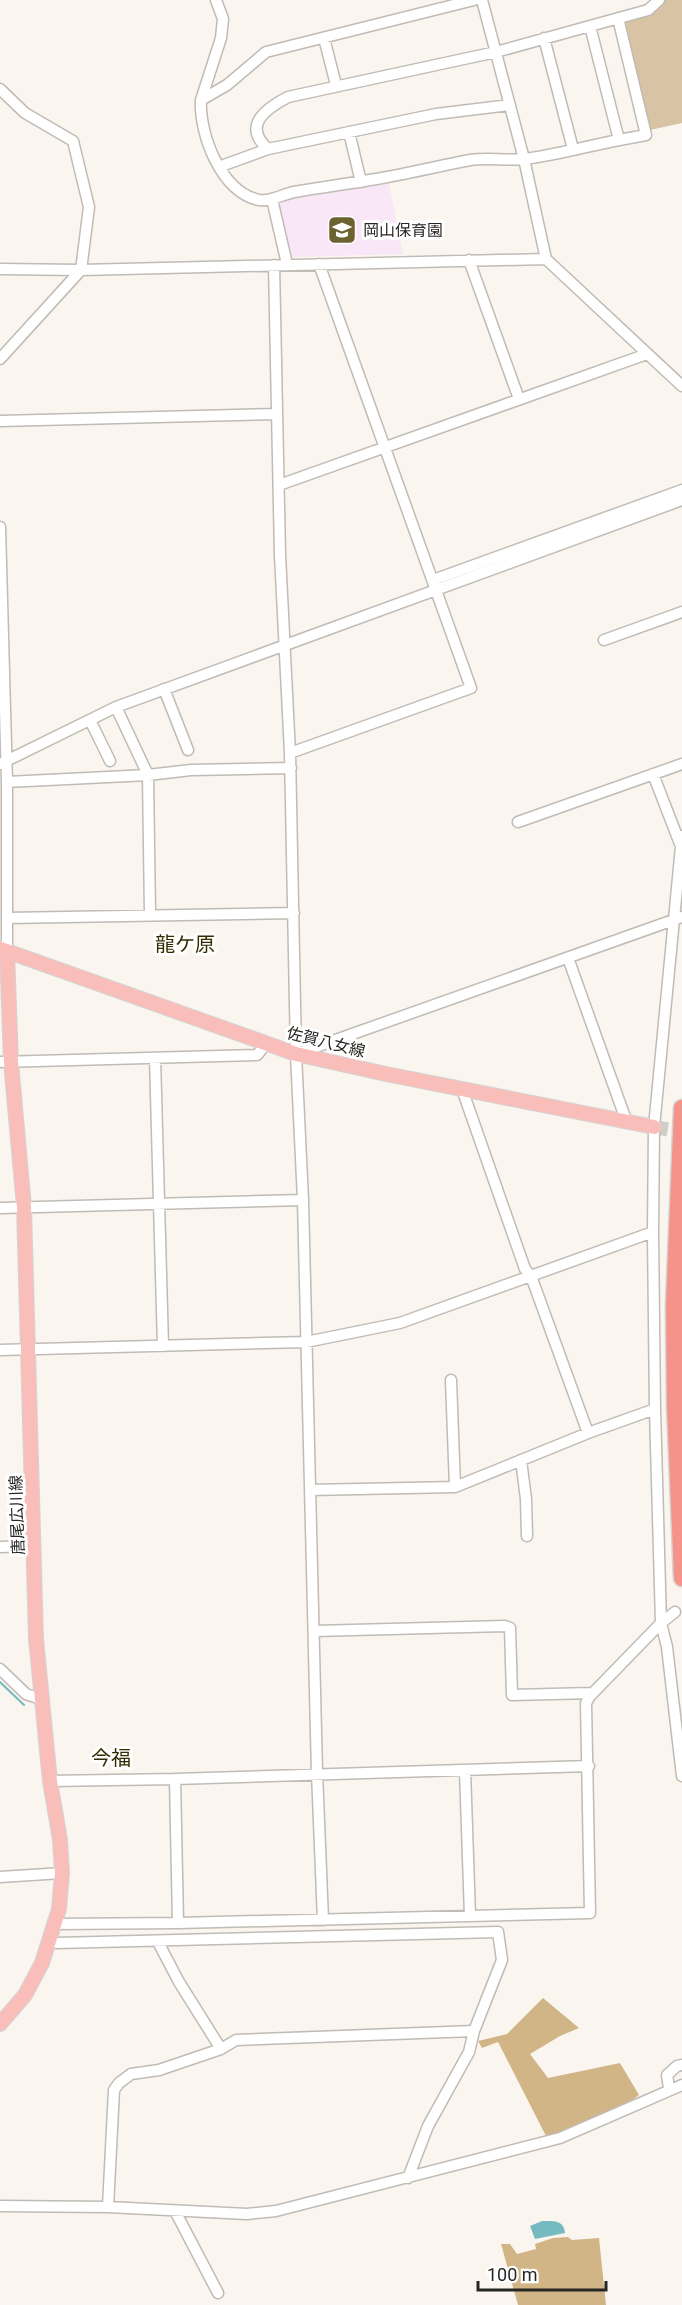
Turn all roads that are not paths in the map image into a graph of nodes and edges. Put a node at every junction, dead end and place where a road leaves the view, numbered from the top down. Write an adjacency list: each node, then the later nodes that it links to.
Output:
1 (216, 0): 12 (street)
2 (474, 0): 7 (street)
3 (482, 0): 9 (street)
4 (658, 0): 5 (street)
5 (618, 18): 6 (street); 15 (street)
6 (590, 26): 8 (street); 15 (street)
7 (324, 38): 10 (street); 12 (street)
8 (544, 38): 9 (street); 17 (street)
9 (496, 52): 10 (street); 13 (street)
10 (336, 85): 16 (street)
11 (0, 89): 28 (street)
12 (201, 100): 21 (street)
13 (510, 105): 14 (street); 18 (street)
14 (350, 132): 16 (street); 20 (street)
15 (619, 140): 17 (street)
16 (268, 149): 19 (street)
17 (573, 149): 18 (street)
18 (524, 159): 20 (street); 22 (street)
19 (224, 165)
20 (360, 182): 21 (street)
21 (272, 199): 24 (street)
22 (546, 259): 23 (street); 29 (street)
23 (469, 260): 25 (street); 32 (street)
24 (287, 264): 25 (street); 26 (street)
25 (319, 264): 35 (street)
26 (274, 265): 28 (street); 33 (street)
27 (0, 269): 28 (street)
28 (81, 270): 30 (street)
29 (647, 354): 31 (street); 32 (street)
30 (0, 359)
31 (682, 386)
32 (519, 399): 35 (street)
33 (277, 414): 34 (street); 36 (street)
34 (0, 421)
35 (384, 447): 36 (street); 40 (street)
36 (279, 485): 43 (street)
37 (682, 490): 40 (street)
38 (682, 500): 40 (street)
39 (0, 527): 45 (street)
40 (434, 585): 43 (street); 49 (street)
41 (682, 612): 42 (street)
42 (604, 640)
43 (285, 645): 44 (street); 49 (street)
44 (164, 689): 46 (street); 48 (street)
45 (2, 706): 51 (street)
46 (116, 707): 47 (street); 55 (street)
47 (90, 720): 50 (street); 51 (street)
48 (188, 750)
49 (290, 753): 53 (street)
50 (110, 761)
51 (3, 762): 56 (street)
52 (682, 764): 54 (street)
53 (291, 768): 55 (street); 59 (street)
54 (653, 774): 57 (street); 58 (street)
55 (148, 775): 56 (street); 60 (street)
56 (7, 782): 61 (street)
57 (518, 822)
58 (681, 841): 62 (street)
59 (294, 913): 60 (street); 66 (street)
60 (150, 915): 61 (street)
61 (7, 918): 63 (street)
62 (678, 919): 64 (street); 72 (street)
63 (3, 950): 65 (main road, 佐賀八女線); 68 (main road, 唐尾広川線)
64 (568, 958): 66 (street); 71 (street)
65 (267, 1043): 66 (main road, 佐賀八女線); 67 (street)
66 (296, 1054): 69 (main road, 佐賀八女線); 73 (street)
67 (155, 1058): 68 (street); 74 (street)
68 (5, 1062): 75 (main road, 唐尾広川線)
69 (462, 1089): 71 (main road, 佐賀八女線); 78 (street)
70 (682, 1108): 92 (highway)
71 (626, 1120): 72 (main road, 佐賀八女線)
72 (654, 1127): 77 (street)
73 (303, 1200): 74 (street); 79 (street)
74 (159, 1203): 75 (street); 80 (street)
75 (24, 1207): 76 (street); 81 (main road, 唐尾広川線)
76 (0, 1208)
77 (653, 1232): 78 (street); 84 (street)
78 (531, 1276): 79 (street); 85 (street)
79 (306, 1342): 80 (street); 88 (street)
80 (162, 1346): 81 (street)
81 (28, 1349): 82 (street); 90 (main road, 唐尾広川線)
82 (0, 1350)
83 (451, 1380): 87 (street)
84 (655, 1409): 85 (street); 94 (street)
85 (588, 1433): 86 (street)
86 (521, 1460): 87 (street); 89 (street)
87 (455, 1487): 88 (street)
88 (310, 1490): 95 (street)
89 (527, 1536)
90 (35, 1546): 91 (street); 98 (main road, 唐尾広川線)
91 (0, 1547)
92 (682, 1578)
93 (675, 1612): 94 (street)
94 (661, 1623): 97 (street); 102 (street)
95 (314, 1631): 97 (street); 101 (street)
96 (0, 1669): 98 (street)
97 (592, 1693): 99 (street)
98 (41, 1699): 104 (main road, 唐尾広川線)
99 (589, 1766): 100 (street); 107 (street)
100 (465, 1770): 101 (street); 107 (street)
101 (317, 1773): 103 (street); 108 (street)
102 (682, 1776)
103 (175, 1779): 104 (street); 109 (street)
104 (51, 1780): 105 (main road, 唐尾広川線)
105 (62, 1873): 106 (street); 110 (main road, 唐尾広川線)
106 (0, 1878)
107 (470, 1916): 108 (street)
108 (323, 1920): 109 (street)
109 (178, 1923): 110 (street)
110 (55, 1924): 111 (main road, 唐尾広川線)
111 (49, 1941): 112 (street); 113 (main road, 唐尾広川線)
112 (158, 1942): 114 (street); 115 (street)
113 (0, 2024)
114 (474, 2031): 115 (street); 119 (street)
115 (221, 2049): 121 (street)
116 (682, 2065): 118 (street)
117 (682, 2085): 118 (street)
118 (669, 2088): 119 (street)
119 (408, 2178): 122 (street)
120 (0, 2206): 121 (street)
121 (108, 2207): 122 (street)
122 (175, 2211): 123 (street)
123 (218, 2293)

